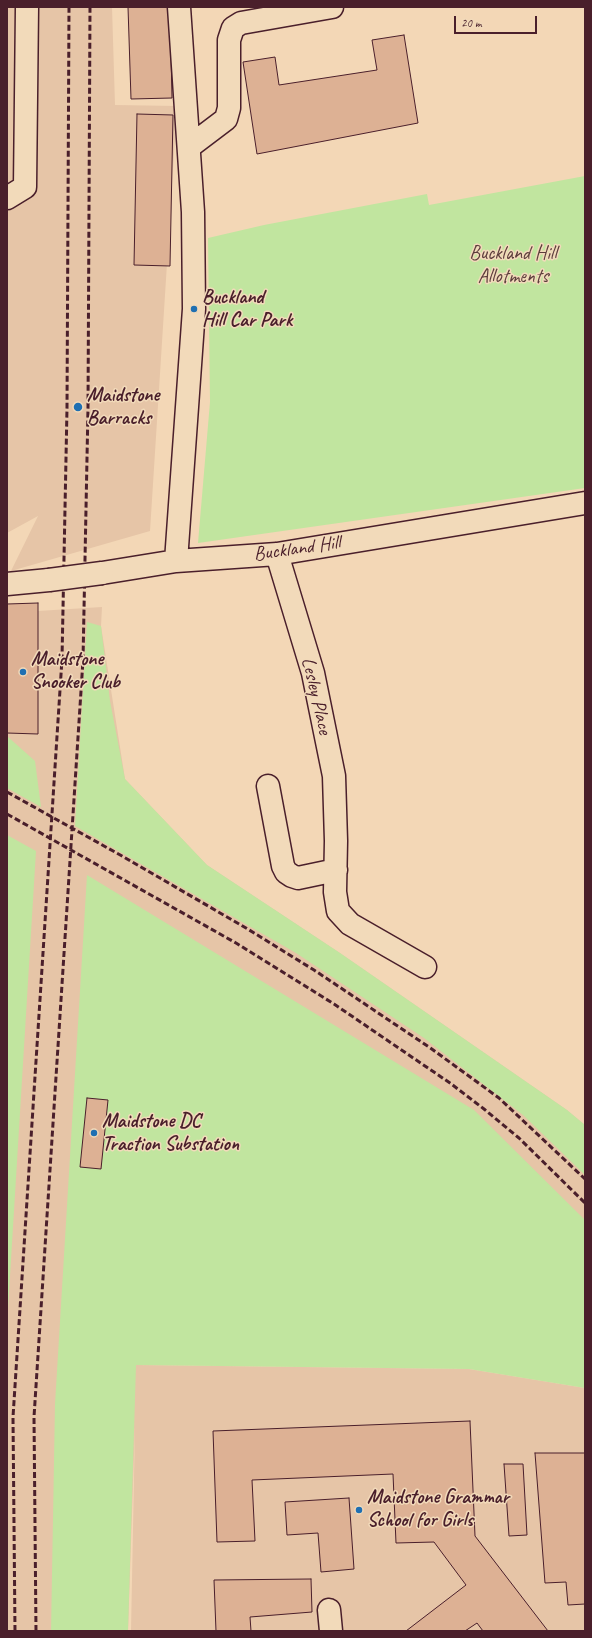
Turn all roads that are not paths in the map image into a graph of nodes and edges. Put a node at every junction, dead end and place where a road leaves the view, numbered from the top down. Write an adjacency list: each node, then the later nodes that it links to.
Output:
1 (27, 7): 7 (street)
2 (179, 7): 6 (street)
3 (233, 7): 5 (street)
4 (332, 7): 5 (street)
5 (233, 28): 6 (street)
6 (189, 147): 10 (street)
7 (7, 198)
8 (585, 503): 9 (street, Buckland Hill)
9 (277, 554): 10 (street, Buckland Hill); 13 (street, Lesley Place)
10 (176, 561): 11 (street, Buckland Hill, bridge)
11 (7, 584)
12 (268, 786): 13 (street)
13 (336, 870): 14 (street, Lesley Place)
14 (424, 968)

